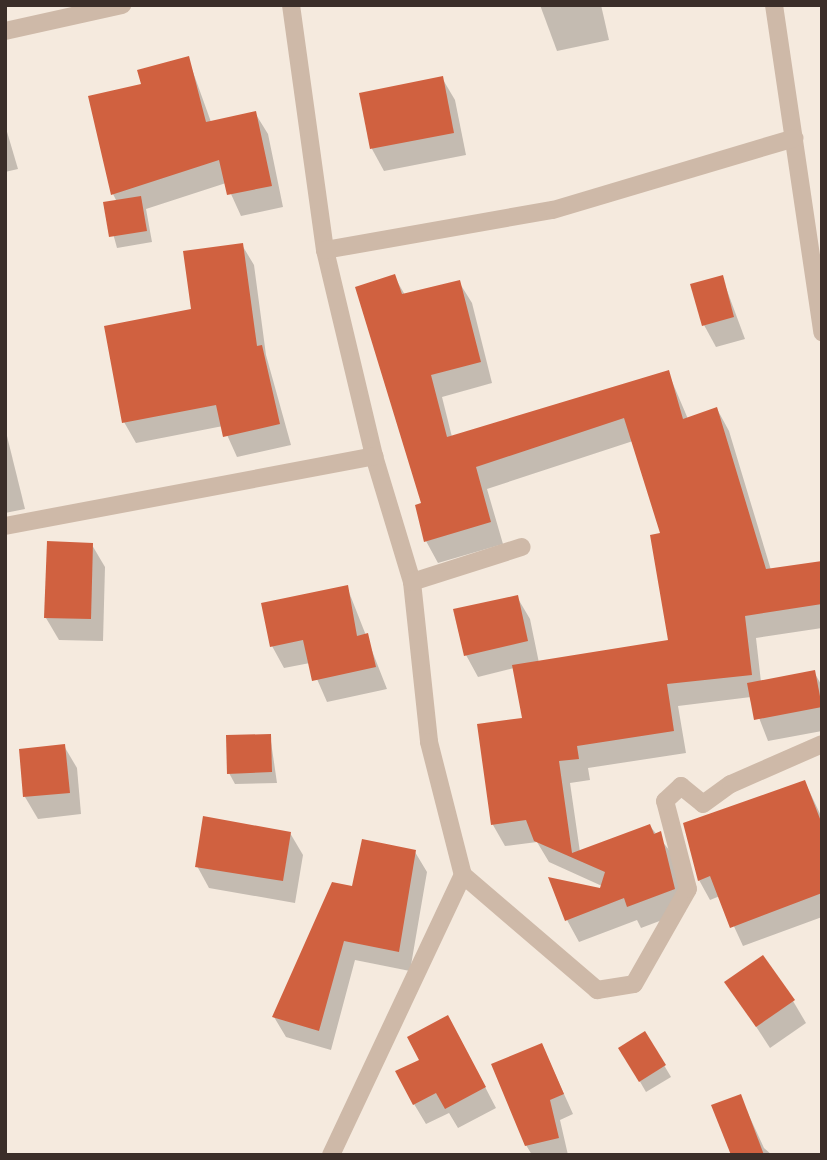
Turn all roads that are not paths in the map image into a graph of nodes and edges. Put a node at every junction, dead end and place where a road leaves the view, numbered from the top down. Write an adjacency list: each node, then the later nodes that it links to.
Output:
1 (122, 5): 4 (street)
2 (291, 5): 6 (street)
3 (774, 5): 5 (street)
4 (5, 30)
5 (795, 138): 6 (street); 7 (street)
6 (325, 250): 8 (street)
7 (822, 332)
8 (374, 456): 9 (street); 11 (street)
9 (5, 526)
10 (522, 547): 11 (street)
11 (412, 582): 13 (street)
12 (822, 744): 13 (street)
13 (463, 875): 14 (street)
14 (331, 1155)

